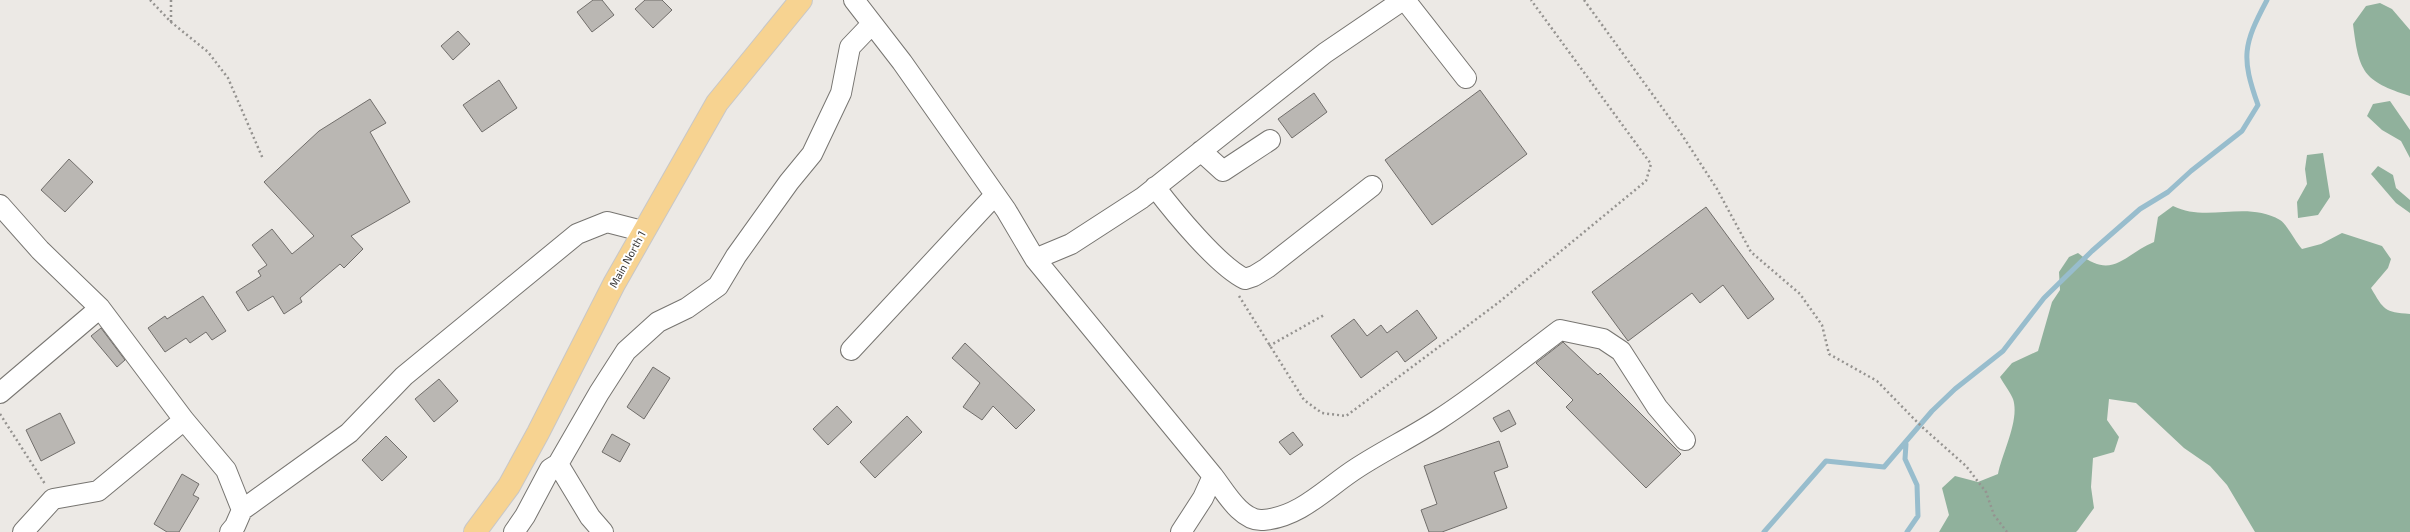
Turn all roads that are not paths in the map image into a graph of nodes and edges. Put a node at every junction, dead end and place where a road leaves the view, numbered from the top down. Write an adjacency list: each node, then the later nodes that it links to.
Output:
1 (801, 0): 12 (main road, Main North 1)
2 (854, 0): 4 (street)
3 (1404, 0): 5 (street); 7 (street)
4 (872, 24): 10 (street); 19 (street)
5 (1466, 78)
6 (1270, 140): 7 (street)
7 (1201, 151): 9 (street)
8 (1372, 186): 9 (street)
9 (1155, 187): 13 (street)
10 (996, 195): 13 (street); 15 (street)
11 (0, 205): 14 (street)
12 (642, 231): 21 (street); 23 (main road, Main North 1)
13 (1035, 259): 20 (street)
14 (100, 308): 16 (street); 17 (street)
15 (851, 350)
16 (0, 392)
17 (184, 420): 21 (street); 22 (street)
18 (1685, 440): 20 (street)
19 (558, 464): 24 (street); 25 (street)
20 (1213, 476): 26 (street)
21 (236, 525)
22 (23, 532)
23 (475, 532)
24 (514, 532)
25 (603, 532)
26 (1181, 532)

